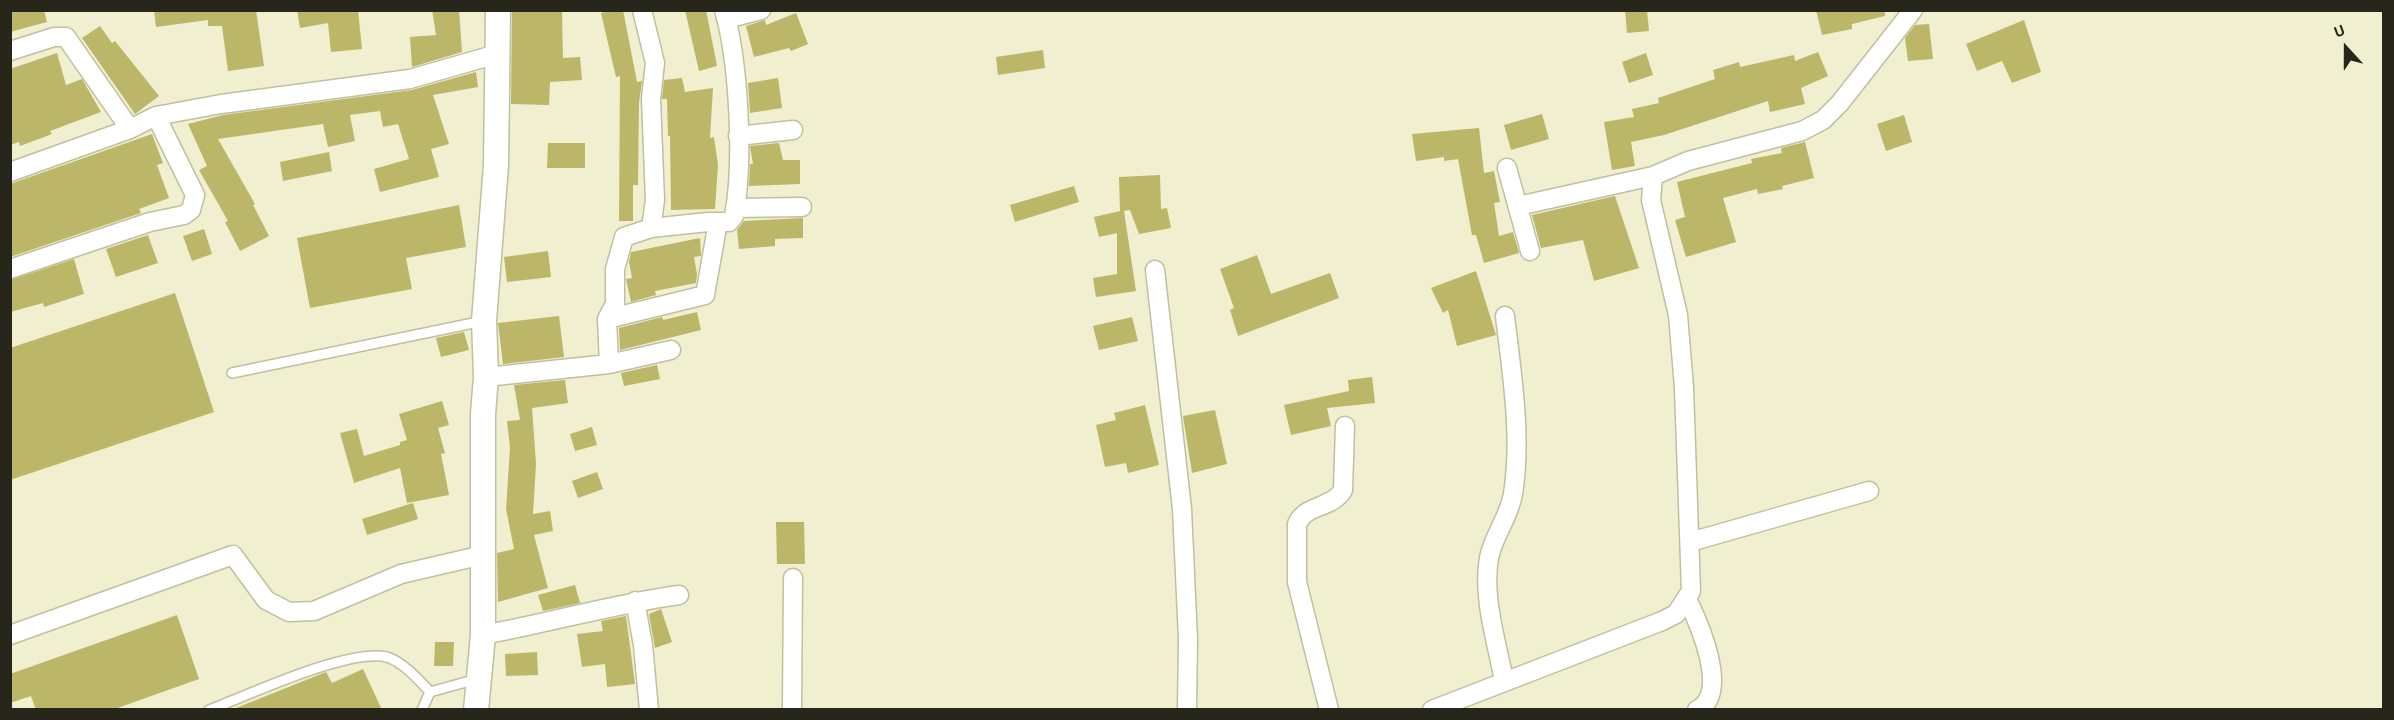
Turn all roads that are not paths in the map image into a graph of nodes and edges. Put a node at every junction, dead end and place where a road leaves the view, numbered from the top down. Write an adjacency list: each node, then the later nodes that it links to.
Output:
1 (498, 10): 7 (street)
2 (642, 10): 19 (street)
3 (761, 10): 5 (street)
4 (1913, 10): 14 (street)
5 (725, 15): 11 (street)
6 (10, 51): 9 (street)
7 (497, 54): 8 (street); 25 (street)
8 (156, 116): 9 (street); 21 (street)
9 (130, 129): 13 (street)
10 (793, 130): 11 (street)
11 (738, 136): 17 (street)
12 (1507, 168): 15 (street)
13 (10, 172)
14 (1653, 176): 15 (street); 32 (street)
15 (1518, 206): 20 (street)
16 (802, 207): 17 (street)
17 (735, 208): 18 (street)
18 (718, 222): 19 (street); 24 (street)
19 (651, 228): 24 (street)
20 (1530, 251)
21 (10, 269)
22 (1155, 270): 48 (street)
23 (1505, 316): 41 (street)
24 (607, 319): 27 (street)
25 (484, 321): 28 (lane); 29 (street)
26 (671, 350): 27 (street)
27 (609, 364): 29 (street)
28 (232, 373)
29 (486, 377): 33 (street)
30 (1345, 426): 49 (street)
31 (1869, 490): 32 (street)
32 (1690, 542): 36 (street)
33 (483, 555): 38 (street); 39 (street)
34 (793, 578): 47 (street)
35 (679, 595): 37 (street)
36 (1687, 599): 41 (street); 51 (street)
37 (635, 601): 39 (street); 46 (street)
38 (10, 635)
39 (483, 635): 40 (street)
40 (480, 678): 42 (lane); 45 (street)
41 (1504, 681): 50 (street)
42 (430, 692): 43 (lane); 44 (lane)
43 (209, 710)
44 (422, 710)
45 (476, 710)
46 (649, 710)
47 (792, 710)
48 (1186, 710)
49 (1329, 710)
50 (1432, 710)
51 (1697, 710)

